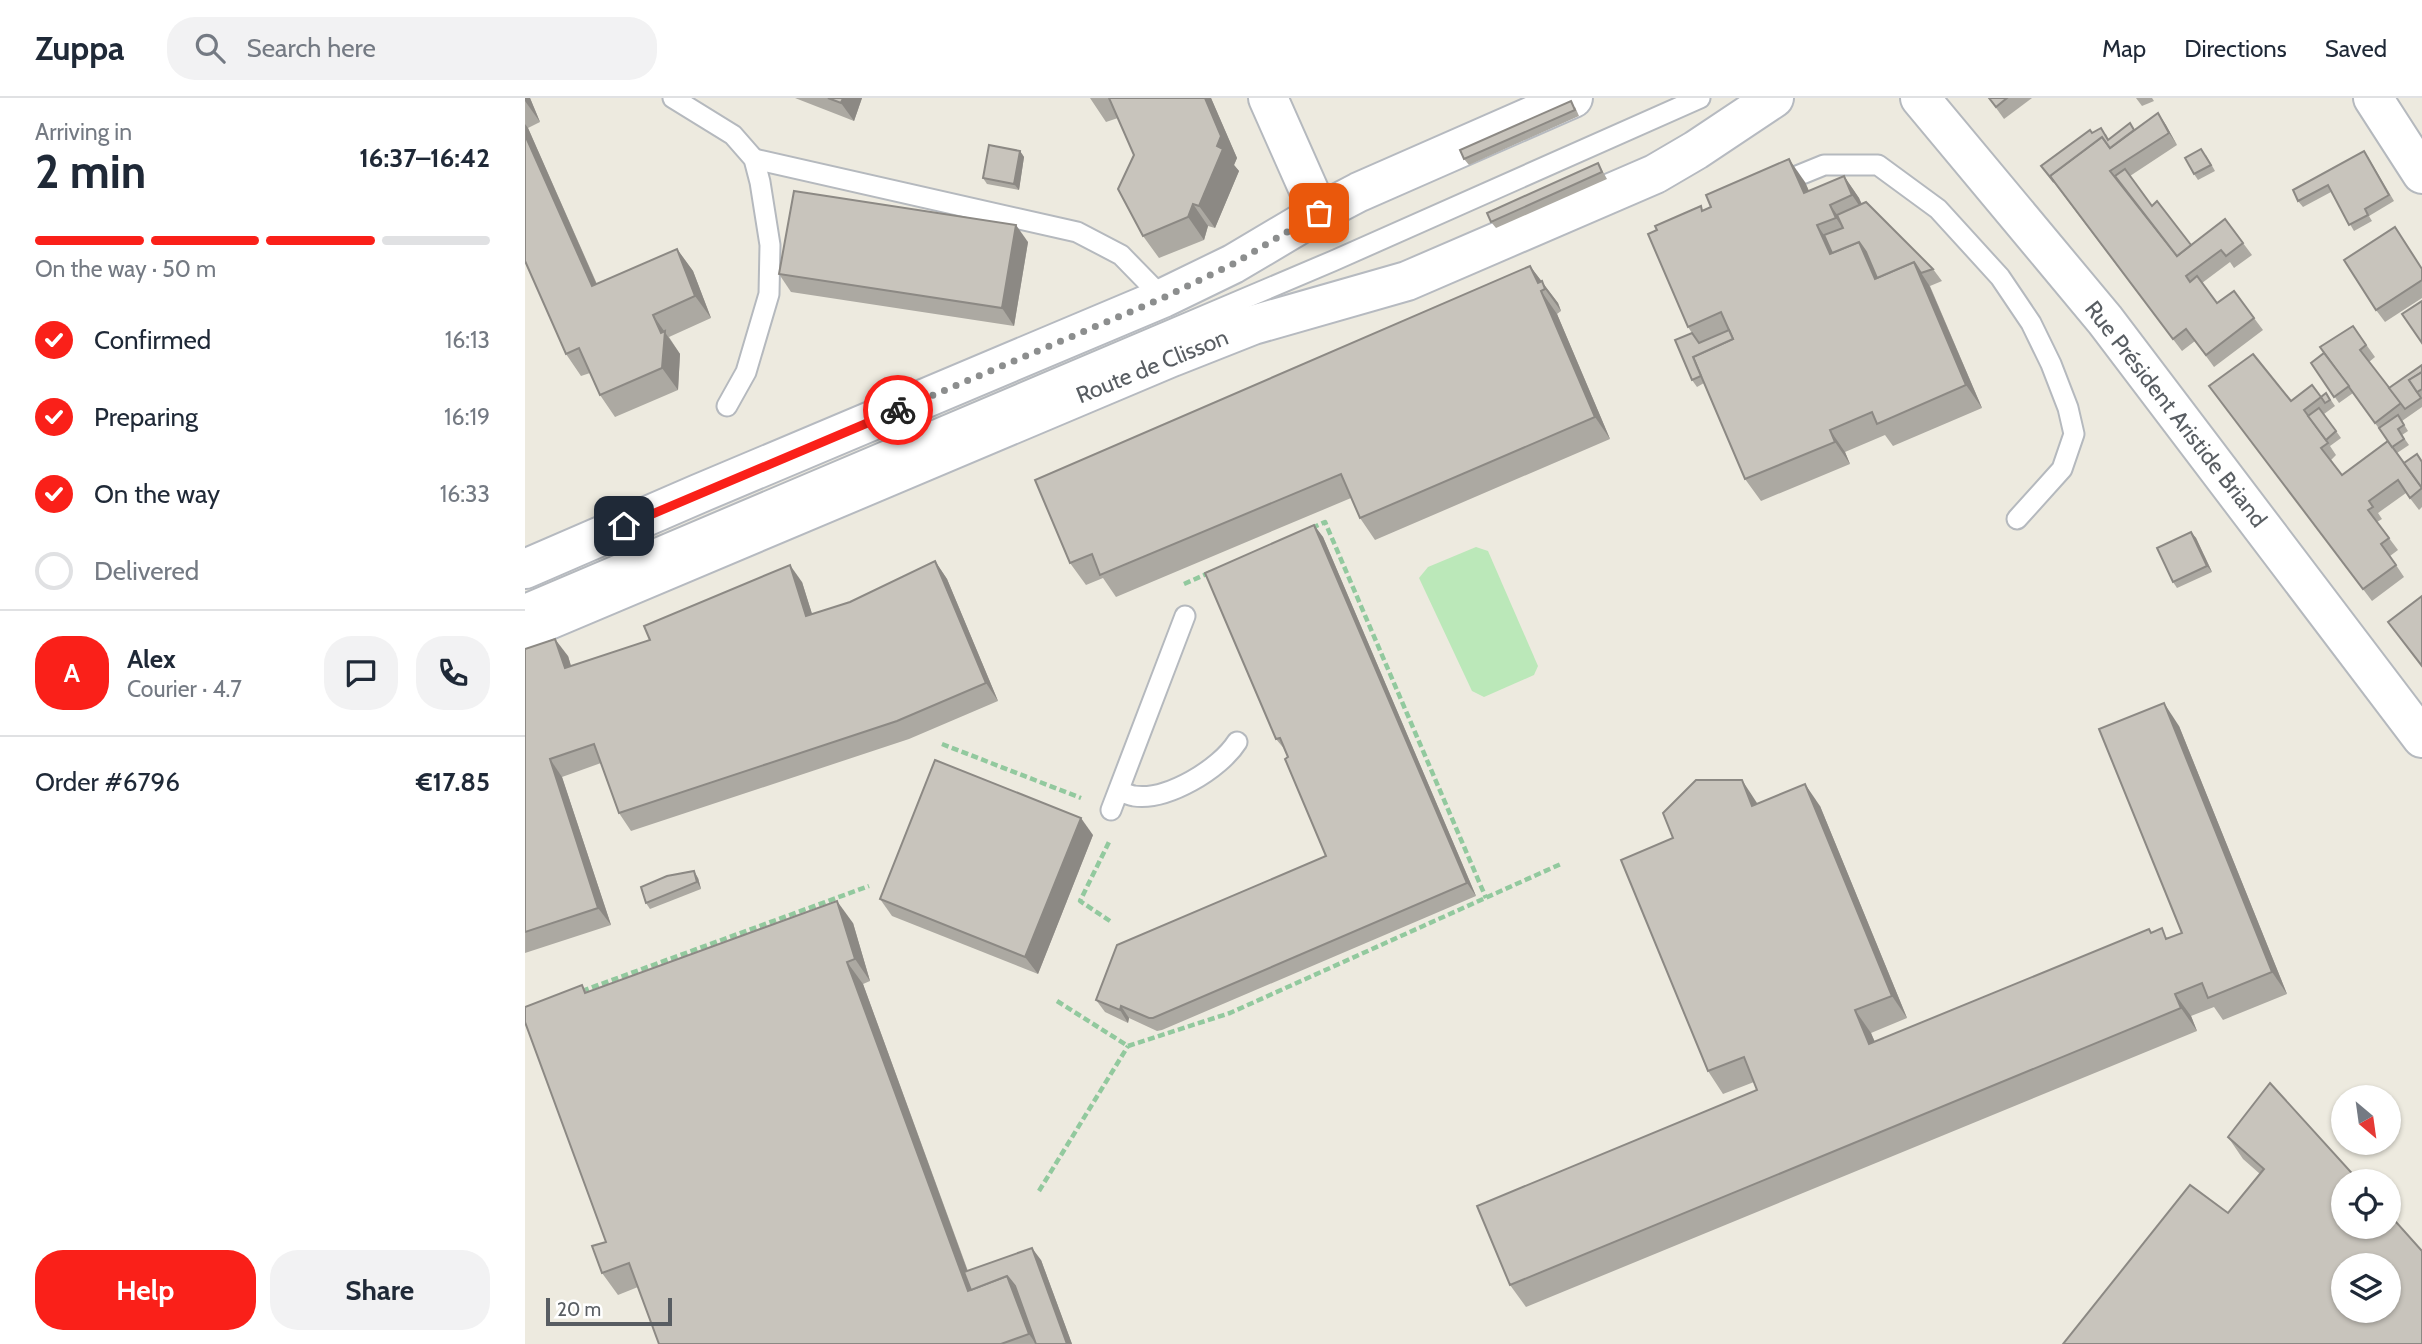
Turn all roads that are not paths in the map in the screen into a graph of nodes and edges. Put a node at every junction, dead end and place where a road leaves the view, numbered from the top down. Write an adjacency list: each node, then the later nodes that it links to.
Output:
1 (673, 98): 8 (lane)
2 (1268, 98): 11 (main road)
3 (1573, 98): 11 (main road)
4 (1700, 98): 16 (lane, Route de Clisson)
5 (1774, 98): 18 (main road, Route de Clisson)
6 (1920, 98): 19 (main road, Rue Président Aristide Briand)
7 (2373, 98): 9 (main road)
8 (754, 159): 12 (lane); 13 (lane)
9 (2422, 174)
10 (1754, 194): 14 (lane)
11 (1319, 213): 12 (main road)
12 (1163, 298): 15 (main road)
13 (727, 405)
14 (2017, 519)
15 (525, 569)
16 (525, 604)
17 (1185, 616): 21 (lane)
18 (525, 630)
19 (2422, 738)
20 (1237, 742): 21 (lane)
21 (1119, 791): 22 (lane)
22 (1111, 810)

